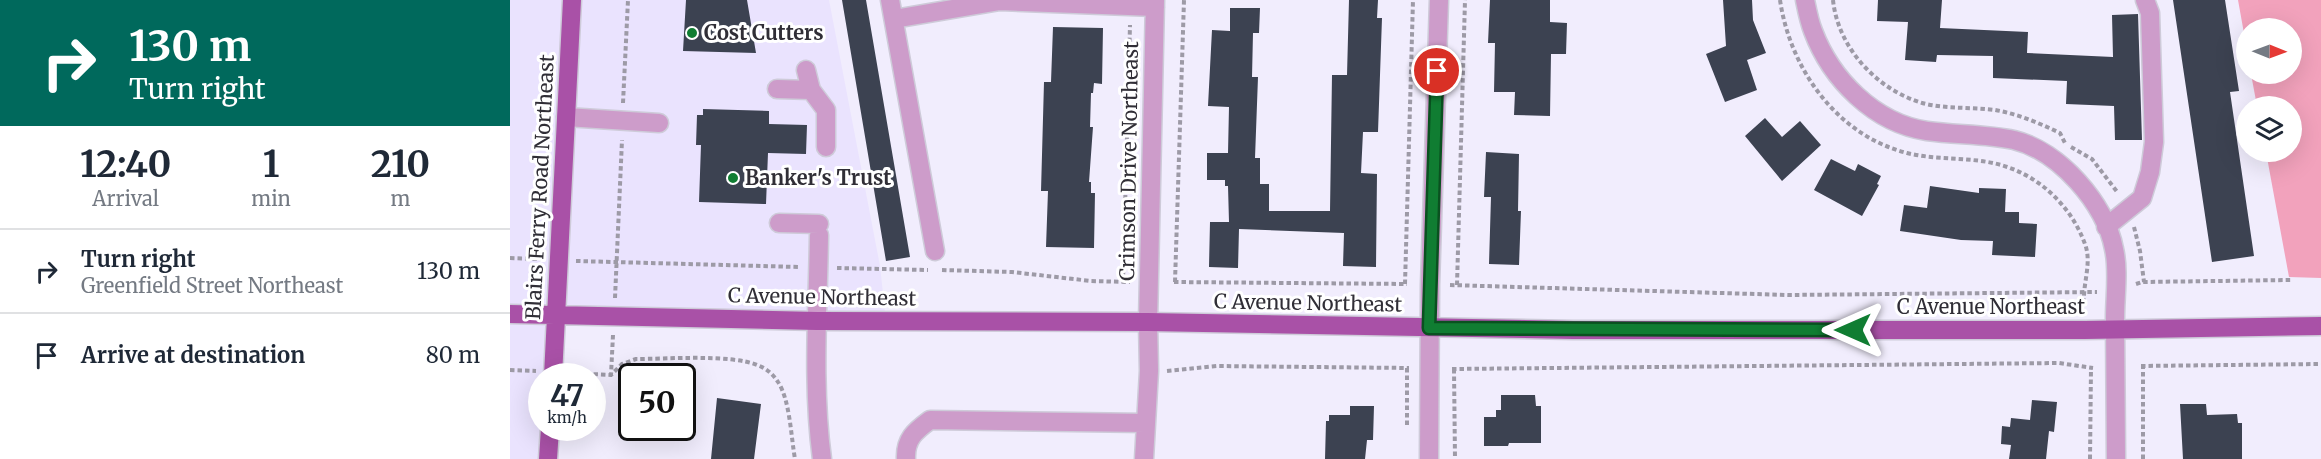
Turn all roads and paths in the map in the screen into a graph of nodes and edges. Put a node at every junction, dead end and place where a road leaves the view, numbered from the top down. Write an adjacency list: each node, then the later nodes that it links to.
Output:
1 (572, 0): 15 (main road, Blairs Ferry Road Northeast)
2 (890, 0): 11 (street)
3 (1184, 0): 27 (path)
4 (1413, 0): 28 (path)
5 (1439, 0): 41 (street)
6 (1465, 0): 31 (path)
7 (1805, 0): 19 (street)
8 (2145, 0): 19 (street)
9 (1155, 3): 10 (street); 39 (street, Crimson Drive Northeast)
10 (1130, 6): 11 (street); 24 (path)
11 (894, 19): 20 (street)
12 (806, 70): 14 (street)
13 (777, 89): 14 (street)
14 (811, 90): 17 (street)
15 (566, 117): 16 (street); 37 (main road, Blairs Ferry Road Northeast)
16 (659, 123)
17 (826, 147)
18 (779, 223): 22 (street)
19 (2106, 227): 42 (street)
20 (935, 251)
21 (617, 262): 22 (path)
22 (818, 268): 24 (path); 38 (street)
23 (2291, 280): 32 (path)
24 (1123, 282): 25 (path)
25 (1130, 282)
26 (1167, 282): 27 (path)
27 (1175, 282): 28 (path)
28 (1405, 284): 29 (path)
29 (1413, 284)
30 (1450, 285): 31 (path)
31 (1457, 285): 33 (path)
32 (2133, 286)
33 (2084, 292): 34 (path); 35 (path)
34 (2098, 292)
35 (2084, 302)
36 (510, 314): 37 (main road, C Avenue Northeast)
37 (556, 315): 38 (main road, C Avenue Northeast); 44 (main road, Blairs Ferry Road Northeast)
38 (817, 321): 39 (main road, C Avenue Northeast); 54 (street)
39 (1148, 322): 41 (main road, C Avenue Northeast); 49 (street, Crimson Drive Northeast)
40 (2321, 326): 42 (main road, C Avenue Northeast)
41 (1429, 328): 42 (main road, C Avenue Northeast); 57 (street)
42 (2115, 329): 60 (street)
43 (612, 358): 48 (path)
44 (554, 363)
45 (2321, 364): 61 (path)
46 (1171, 371): 50 (path)
47 (606, 375): 48 (path)
48 (611, 375): 53 (path)
49 (1146, 423): 55 (street); 56 (street, Crimson Drive Northeast)
50 (1407, 436)
51 (549, 441): 52 (main road)
52 (548, 459)
53 (795, 459)
54 (822, 459)
55 (906, 459)
56 (1144, 459)
57 (1429, 459)
58 (1455, 459): 59 (path)
59 (2090, 459)
60 (2116, 459)
61 (2143, 459)

